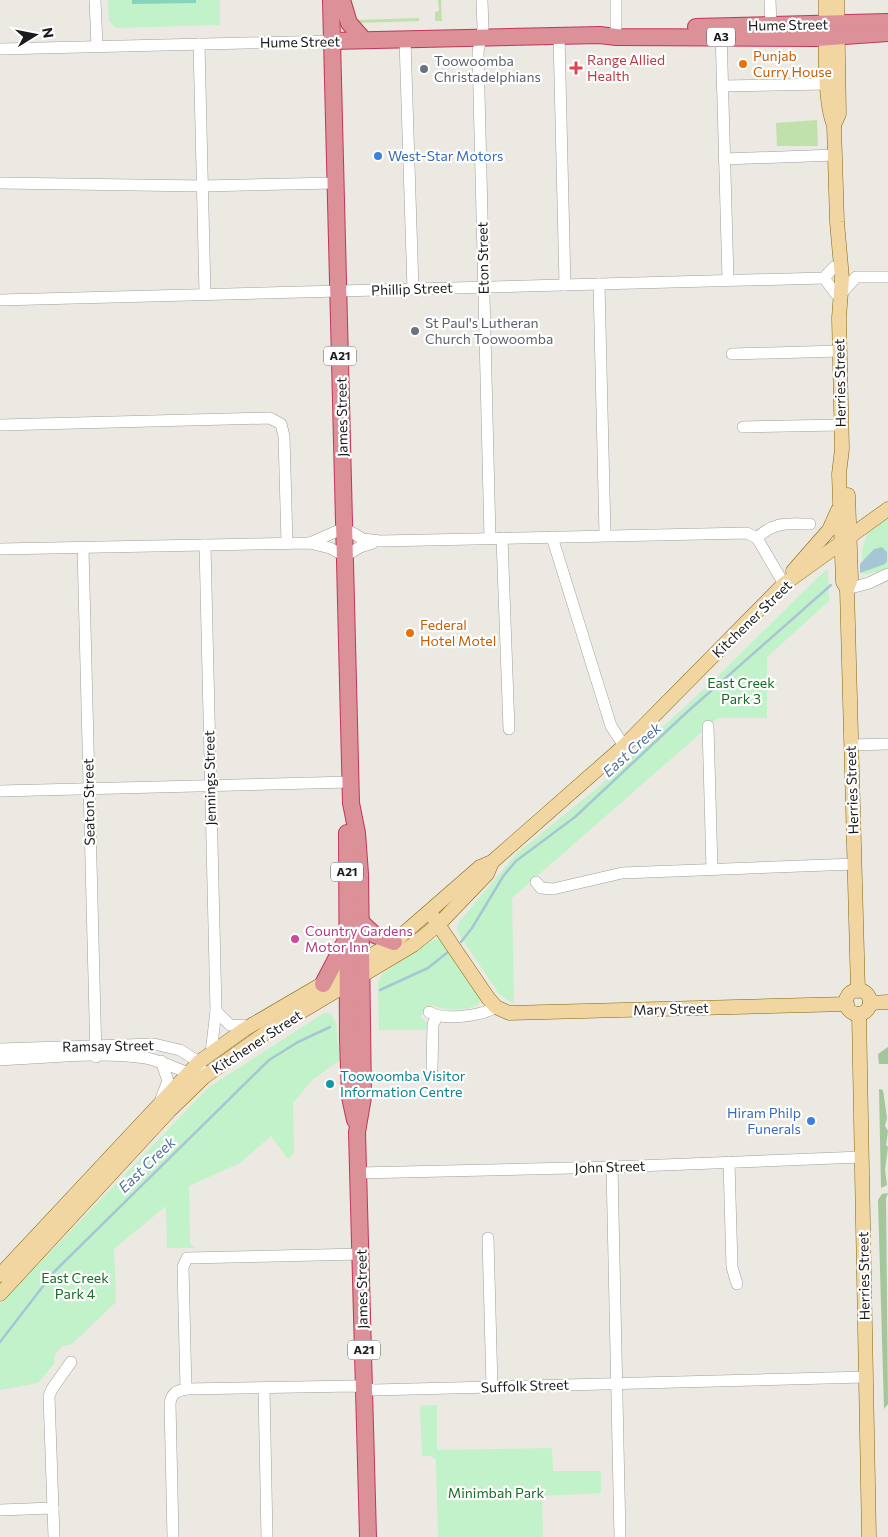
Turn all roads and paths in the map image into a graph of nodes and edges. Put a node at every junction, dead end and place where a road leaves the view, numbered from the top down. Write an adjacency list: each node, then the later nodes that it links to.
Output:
1 (95, 0): 22 (street)
2 (331, 0): 20 (highway, James Street)
3 (342, 0): 18 (highway)
4 (482, 0): 17 (street, Eton Street)
5 (616, 0): 11 (street)
6 (770, 0): 10 (street)
7 (826, 0): 12 (main road, Herries Street)
8 (837, 0): 12 (main road, Herries Street)
9 (888, 22): 12 (highway, Hume Street / A3)
10 (771, 25): 12 (highway, Hume Street / A3); 13 (highway, Hume Street / A3)
11 (616, 29): 13 (highway, Hume Street / A3); 15 (highway, Hume Street / A3)
12 (832, 31): 13 (highway, Hume Street / A3); 14 (highway, Hume Street / A3); 24 (main road, Herries Street); 26 (main road, Herries Street)
13 (721, 32): 15 (highway, Hume Street / A3); 25 (street)
14 (888, 34)
15 (600, 35): 16 (highway, Hume Street / A3)
16 (559, 36): 17 (highway, Hume Street / A3); 37 (street)
17 (480, 38): 19 (highway, Hume Street / A3); 39 (street, Eton Street)
18 (364, 40): 19 (highway, Hume Street / A3); 20 (highway, Hume Street / A3)
19 (405, 40): 40 (street)
20 (332, 41): 21 (street, Hume Street); 30 (highway, James Street / A21)
21 (199, 44): 22 (street, Hume Street); 31 (street)
22 (96, 46): 23 (street, Hume Street)
23 (0, 49)
24 (827, 84): 25 (street); 26 (main road, Herries Street)
25 (722, 86): 28 (street)
26 (834, 125): 27 (main road, Herries Street)
27 (835, 155): 28 (street); 32 (main road, Herries Street)
28 (724, 159): 36 (street)
29 (0, 183): 31 (street)
30 (336, 183): 31 (street); 41 (highway, James Street / A21)
31 (203, 186): 42 (street)
32 (837, 263): 33 (street); 35 (street); 43 (main road, Herries Street)
33 (856, 277): 34 (street); 43 (street)
34 (888, 277)
35 (824, 278): 36 (street, Phillip Street); 43 (street)
36 (728, 280): 38 (street, Phillip Street)
37 (565, 284): 38 (street, Phillip Street); 39 (street, Phillip Street)
38 (599, 284): 57 (street)
39 (483, 287): 40 (street, Phillip Street); 59 (street, Eton Street)
40 (414, 288): 41 (street, Phillip Street)
41 (339, 291): 42 (street, Phillip Street); 55 (highway, James Street / A21)
42 (205, 294): 44 (street, Phillip Street)
43 (838, 294): 45 (main road, Herries Street)
44 (0, 300)
45 (840, 351): 46 (street); 47 (main road, Herries Street)
46 (732, 354)
47 (842, 424): 49 (street); 50 (main road, Herries Street)
48 (0, 425): 63 (street)
49 (743, 427)
50 (842, 449): 51 (main road, Herries Street); 56 (main road, Herries Street)
51 (840, 499): 56 (main road, Herries Street); 69 (main road)
52 (888, 499): 56 (main road, Kitchener Street)
53 (888, 509): 56 (main road, Kitchener Street)
54 (810, 524): 61 (street)
55 (344, 528): 62 (street); 64 (street); 68 (highway, James Street / A21)
56 (845, 534): 69 (main road, Kitchener Street); 71 (main road, Kitchener Street); 72 (main road, Herries Street)
57 (605, 535): 58 (street); 61 (street)
58 (552, 537): 60 (street); 77 (street)
59 (490, 538): 60 (street); 62 (street)
60 (502, 538): 74 (street)
61 (757, 538): 71 (street)
62 (380, 541): 68 (street)
63 (287, 543): 64 (street); 65 (street)
64 (310, 543): 68 (street)
65 (205, 545): 66 (street); 79 (street, Jennings Street)
66 (82, 548): 67 (street); 80 (street, Seaton Street)
67 (0, 549)
68 (345, 556): 78 (highway, James Street / A21)
69 (796, 567): 71 (main road)
70 (888, 574): 72 (street)
71 (784, 584): 77 (main road, Kitchener Street)
72 (847, 589): 76 (main road, Herries Street)
73 (708, 726): 85 (street)
74 (509, 729)
75 (888, 744): 76 (street)
76 (851, 745): 84 (main road, Herries Street)
77 (624, 746): 83 (main road, Kitchener Street)
78 (350, 782): 79 (street); 82 (highway, James Street / A21)
79 (210, 785): 80 (street); 102 (street, Jennings Street)
80 (89, 788): 81 (street); 106 (street, Seaton Street)
81 (0, 791)
82 (351, 803): 88 (highway, James Street / A21); 90 (highway, James Street / A21)
83 (492, 862): 87 (main road, Kitchener Street); 89 (main road, Kitchener Street)
84 (854, 864): 85 (street); 97 (main road, Herries Street)
85 (712, 869): 86 (street)
86 (536, 882)
87 (429, 913): 89 (main road); 91 (main road, Kitchener Street)
88 (360, 922): 91 (highway); 92 (highway, James Street / A21)
89 (439, 924): 94 (main road, Kitchener Street); 101 (main road)
90 (346, 940): 93 (highway, James Street / A21); 95 (highway)
91 (394, 942): 92 (main road, Kitchener Street)
92 (361, 962): 93 (main road, Kitchener Street); 94 (highway, James Street / A21)
93 (346, 970): 95 (main road, Kitchener Street); 96 (highway, James Street / A21)
94 (361, 978): 96 (main road, Kitchener Street); 115 (highway, James Street / A21)
95 (323, 984): 104 (main road, Kitchener Street)
96 (347, 987): 113 (main road, Kitchener Street); 115 (highway, James Street / A21)
97 (858, 991): 99 (main road); 100 (main road)
98 (888, 1002): 99 (main road)
99 (870, 1003): 103 (main road)
100 (847, 1004): 101 (main road, Mary Street); 103 (main road)
101 (496, 1007): 111 (street)
102 (216, 1011): 104 (street); 107 (street, Jennings Street)
103 (858, 1014): 116 (main road, Herries Street)
104 (251, 1026): 107 (main road, Kitchener Street)
105 (0, 1049): 106 (street, Ramsay Street)
106 (96, 1051): 108 (street, Ramsay Street); 109 (street, Ramsay Street); 110 (street, Ramsay Street)
107 (211, 1053): 110 (main road, Kitchener Street)
108 (0, 1060)
109 (161, 1062): 112 (street, Ramsay Street); 114 (street)
110 (199, 1062): 112 (main road, Kitchener Street); 113 (street)
111 (432, 1069)
112 (187, 1074): 113 (street, Ramsay Street); 114 (main road, Kitchener Street)
113 (204, 1077): 118 (main road, Kitchener Street)
114 (159, 1102): 118 (main road, Kitchener Street)
115 (357, 1132): 120 (highway, James Street / A21)
116 (861, 1157): 117 (street, John Street); 127 (main road, Herries Street)
117 (730, 1162): 119 (street, John Street); 124 (street)
118 (110, 1166): 123 (main road, Kitchener Street); 125 (main road, Kitchener Street)
119 (612, 1167): 120 (street, John Street); 128 (street)
120 (359, 1173): 122 (highway, James Street / A21)
121 (488, 1238): 131 (street)
122 (361, 1254): 130 (highway, James Street / A21); 132 (street)
123 (0, 1275)
124 (737, 1284)
125 (0, 1294)
126 (71, 1362): 133 (street)
127 (865, 1377): 128 (street, Suffolk Street); 140 (main road, Herries Street)
128 (617, 1383): 131 (street, Suffolk Street); 139 (street)
129 (264, 1388): 130 (street, Suffolk Street); 132 (street, Suffolk Street); 137 (street)
130 (364, 1388): 131 (street, Suffolk Street); 138 (highway, James Street / A21)
131 (492, 1388)
132 (186, 1389): 136 (street)
133 (53, 1508): 134 (street); 135 (street)
134 (0, 1510)
135 (54, 1537)
136 (173, 1537)
137 (268, 1537)
138 (368, 1537)
139 (620, 1537)
140 (869, 1537)

